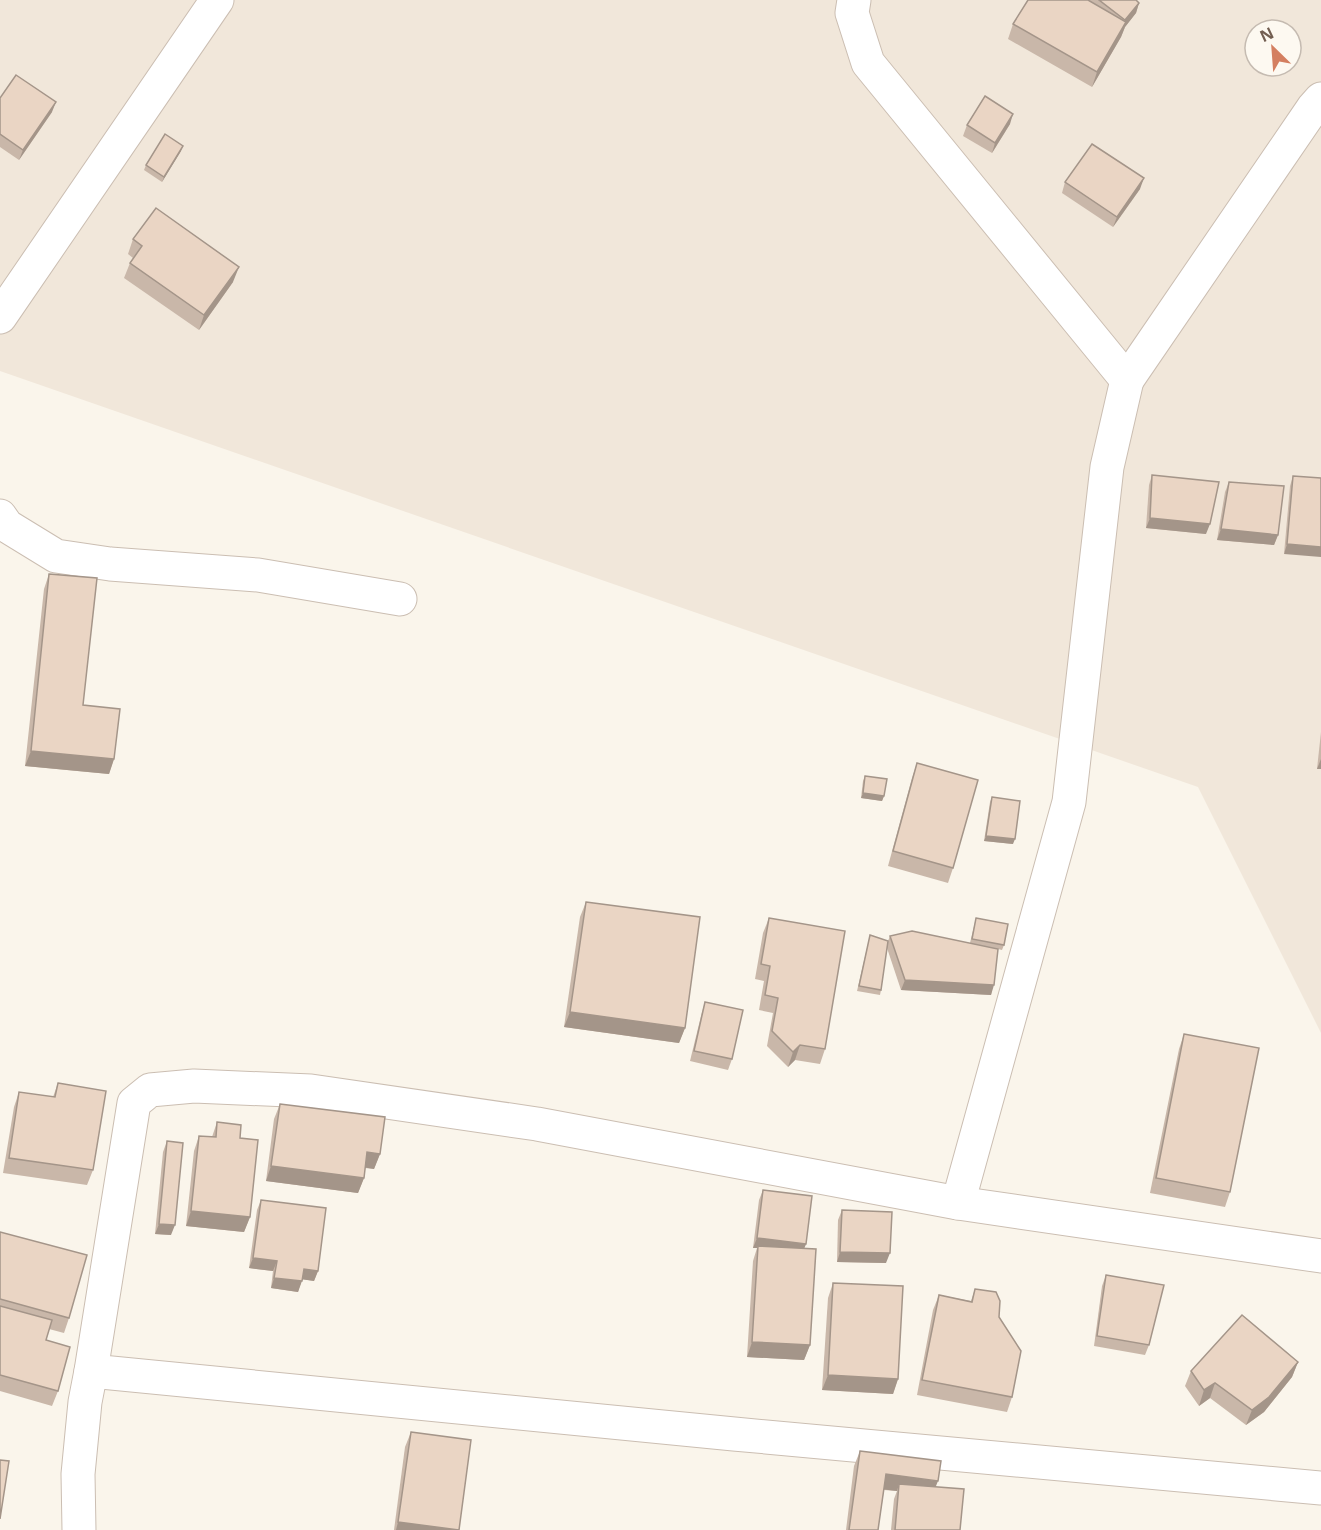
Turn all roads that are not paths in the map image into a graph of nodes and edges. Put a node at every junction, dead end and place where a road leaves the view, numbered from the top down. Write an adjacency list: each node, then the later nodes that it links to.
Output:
1 (218, 0): 4 (street)
2 (854, 0): 5 (street)
3 (1321, 99): 5 (street)
4 (0, 317)
5 (1127, 380): 8 (street)
6 (0, 516): 7 (street)
7 (400, 599)
8 (958, 1203): 9 (street); 10 (street)
9 (1321, 1256)
10 (91, 1371): 11 (street); 12 (street)
11 (1321, 1488)
12 (80, 1530)

